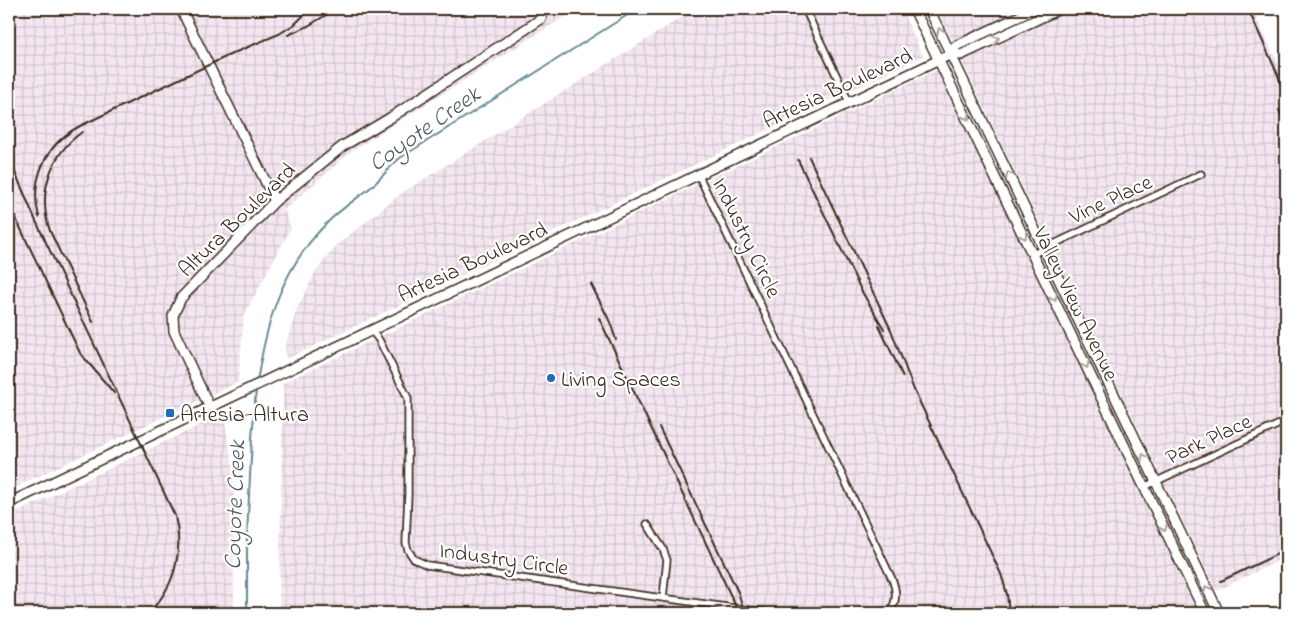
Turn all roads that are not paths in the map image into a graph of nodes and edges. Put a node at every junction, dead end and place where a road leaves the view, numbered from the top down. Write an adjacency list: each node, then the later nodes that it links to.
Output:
1 (181, 9): 15 (main road)
2 (543, 9): 15 (main road, Altura Boulevard)
3 (805, 9): 10 (street)
4 (914, 9): 9 (main road, Valley View Avenue)
5 (929, 9): 8 (main road, Valley View Avenue, one-way to 5)
6 (1035, 9): 8 (main road, Artesia Boulevard)
7 (1059, 9): 8 (main road, Artesia Boulevard, one-way to 7)
8 (951, 54): 9 (main road, Artesia Boulevard); 11 (main road, Valley View Avenue)
9 (939, 60): 10 (main road, Artesia Boulevard); 12 (main road, Valley View Avenue, one-way to 12)
10 (850, 102): 13 (main road, Artesia Boulevard)
11 (1000, 156): 12 (main road); 16 (main road, Valley View Avenue, one-way to 11)
12 (988, 162): 17 (main road, Valley View Avenue, one-way to 17)
13 (698, 174): 18 (main road, Artesia Boulevard); 27 (street, Industry Circle)
14 (1201, 174): 16 (street, Vine Place)
15 (275, 201): 19 (main road, Altura Boulevard)
16 (1044, 249): 17 (street, Vine Place); 21 (main road, Valley View Avenue, one-way to 16)
17 (1033, 254): 22 (main road, Valley View Avenue, one-way to 22)
18 (371, 330): 19 (main road, Artesia Boulevard); 25 (street, Industry Circle)
19 (210, 406): 23 (main road, Artesia Boulevard)
20 (1286, 421): 21 (street, Park Place)
21 (1156, 482): 22 (street, Park Place); 29 (main road, Valley View Avenue, one-way to 21)
22 (1144, 487): 28 (main road, Valley View Avenue, one-way to 28)
23 (9, 503)
24 (647, 524): 25 (street)
25 (663, 598): 26 (street, Industry Circle)
26 (770, 613)
27 (889, 613)
28 (1205, 613)
29 (1219, 613)

